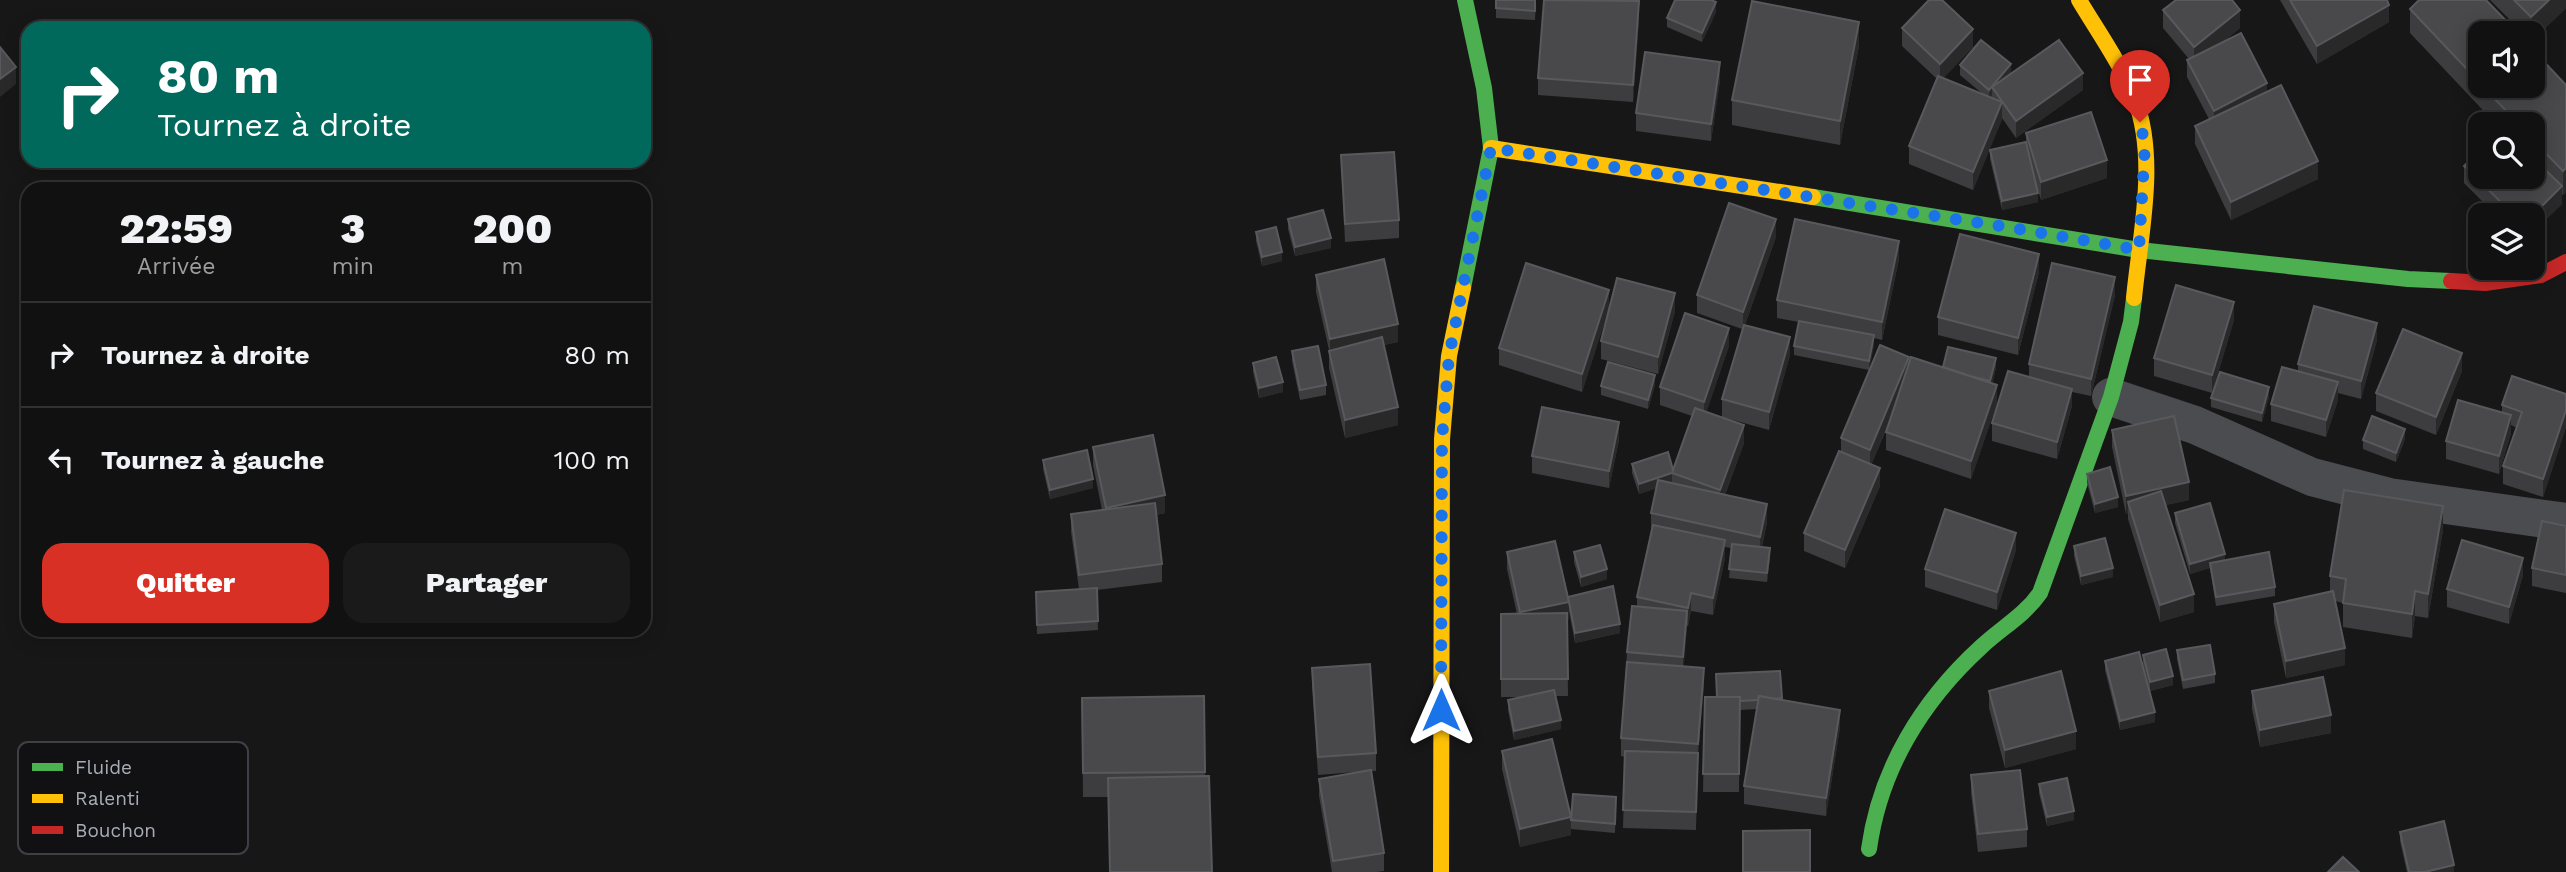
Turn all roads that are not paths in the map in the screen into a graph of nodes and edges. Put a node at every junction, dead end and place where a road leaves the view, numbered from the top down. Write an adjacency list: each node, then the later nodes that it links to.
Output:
1 (1465, 0): 3 (street)
2 (2079, 0): 4 (street)
3 (1491, 148): 4 (street); 9 (street)
4 (2139, 250): 5 (street); 6 (street)
5 (2566, 262)
6 (2111, 397): 7 (street); 8 (street)
7 (2566, 522)
8 (1869, 849)
9 (1441, 872)

